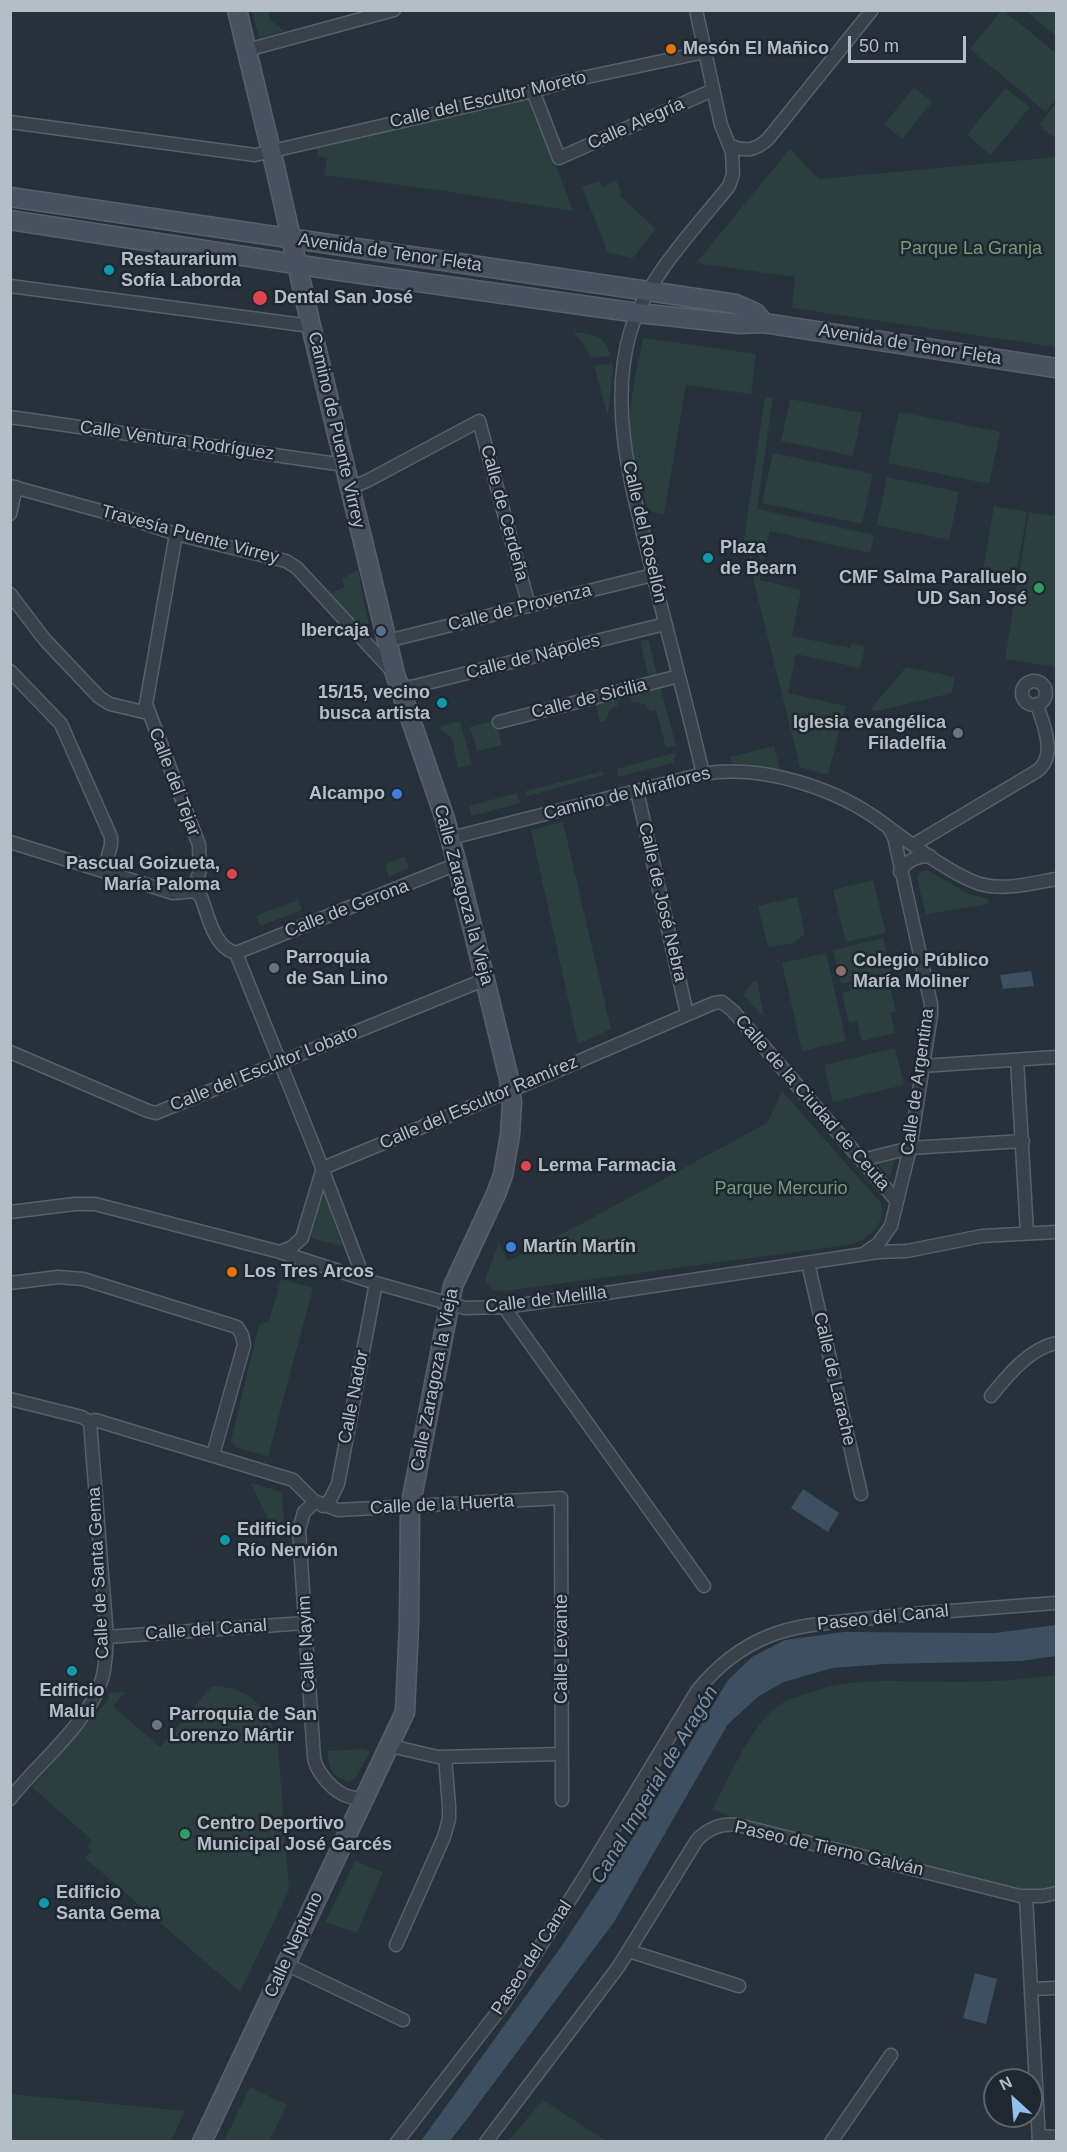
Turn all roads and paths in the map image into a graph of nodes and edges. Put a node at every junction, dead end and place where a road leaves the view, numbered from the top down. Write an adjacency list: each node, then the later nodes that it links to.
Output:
1 (394, 10): 5 (street)
2 (696, 10): 6 (street)
3 (872, 10): 11 (street)
4 (236, 11): 5 (main road, Camino de Puente Virrey)
5 (247, 50): 10 (main road, Camino de Puente Virrey)
6 (705, 52): 7 (street); 8 (street, Calle del Escultor Moreto)
7 (713, 90): 8 (street, Calle Alegría); 11 (street)
8 (533, 91): 10 (street, Calle del Escultor Moreto)
9 (10, 122): 10 (street, Calle del Escultor Moreto)
10 (272, 152): 14 (main road, Camino de Puente Virrey)
11 (732, 152): 17 (street, Calle del Rosellón)
12 (10, 197): 14 (main road, Avenida de Tenor Fleta)
13 (10, 220): 15 (main road, Avenida de Tenor Fleta)
14 (291, 238): 15 (main road, Camino de Puente Virrey); 17 (main road, Avenida de Tenor Fleta)
15 (298, 264): 18 (main road, Avenida de Tenor Fleta); 20 (main road, Camino de Puente Virrey)
16 (10, 286): 20 (street)
17 (650, 291): 18 (street, Calle del Rosellón); 19 (main road, Avenida de Tenor Fleta)
18 (638, 313): 19 (main road, Avenida de Tenor Fleta); 28 (street, Calle del Rosellón)
19 (764, 323): 21 (main road, Avenida de Tenor Fleta)
20 (311, 326): 23 (main road, Camino de Puente Virrey)
21 (1056, 368)
22 (10, 417): 23 (street, Calle Ventura Rodríguez)
23 (344, 465): 25 (main road, Camino de Puente Virrey)
24 (13, 487): 26 (street); 27 (street, Travesía Puente Virrey)
25 (349, 488): 30 (street, Calle de Cerdeña); 32 (main road, Camino de Puente Virrey)
26 (10, 514)
27 (176, 534): 35 (street, Travesía Puente Virrey); 37 (street)
28 (653, 575): 30 (street, Calle de Provenza); 31 (street, Calle del Rosellón)
29 (10, 594): 37 (street, Calle del Tejar)
30 (529, 606): 32 (street, Calle de Provenza)
31 (665, 624): 34 (street, Calle del Rosellón); 35 (street, Calle de Nápoles)
32 (387, 641): 35 (main road, Camino de Puente Virrey)
33 (10, 671): 47 (street)
34 (679, 676): 38 (street, Calle de Sicilia); 39 (street, Calle del Rosellón)
35 (398, 680): 42 (main road, Calle Zaragoza la Vieja)
36 (1037, 704): 44 (street)
37 (148, 713): 50 (street, Calle del Tejar)
38 (499, 722)
39 (703, 774): 40 (street, Camino de Miraflores); 41 (street, Camino de Miraflores)
40 (637, 791): 42 (street, Camino de Miraflores); 54 (street, Calle de José Nebra)
41 (889, 828): 44 (street, Camino de Miraflores); 48 (street, Calle de Argentina)
42 (451, 838): 46 (main road, Calle Zaragoza la Vieja)
43 (10, 842): 47 (street)
44 (913, 844): 45 (street, Camino de Miraflores)
45 (930, 856): 48 (street); 49 (street, Camino de Miraflores)
46 (457, 864): 51 (street, Calle de Gerona); 52 (main road, Calle Zaragoza la Vieja)
47 (104, 872): 50 (street)
48 (900, 872): 59 (street, Calle de Argentina)
49 (1056, 879)
50 (189, 891): 51 (street)
51 (236, 953): 58 (street)
52 (486, 979): 58 (street, Calle del Escultor Lobato); 60 (main road, Calle Zaragoza la Vieja)
53 (727, 1006): 54 (street, Calle del Escultor Ramírez); 63 (street, Calle de la Ciudad de Ceuta)
54 (687, 1014): 60 (street, Calle del Escultor Ramírez)
55 (10, 1052): 58 (street, Calle del Escultor Lobato)
56 (1056, 1057): 57 (street)
57 (1017, 1060): 59 (street); 61 (street)
58 (281, 1063): 64 (street)
59 (922, 1066): 62 (street, Calle de Argentina)
60 (511, 1090): 64 (street, Calle del Escultor Ramírez); 74 (main road, Calle Zaragoza la Vieja)
61 (1023, 1141): 62 (street); 68 (street)
62 (910, 1149): 63 (street); 65 (street, Calle de Argentina)
63 (862, 1160): 65 (street, Calle de la Ciudad de Ceuta)
64 (323, 1168): 69 (street); 72 (street)
65 (896, 1200): 70 (street, Calle de Argentina)
66 (10, 1212): 69 (street, Calle de Melilla)
67 (1056, 1232): 68 (street, Calle de Melilla)
68 (1027, 1233): 70 (street, Calle de Melilla)
69 (280, 1252): 72 (street, Calle de Melilla)
70 (863, 1254): 71 (street, Calle de Melilla)
71 (808, 1263): 75 (street, Calle de Melilla); 81 (street, Calle de Larache)
72 (370, 1281): 74 (street, Calle de Melilla); 83 (street, Calle Nador)
73 (10, 1283): 80 (street)
74 (448, 1304): 75 (street, Calle de Melilla); 84 (main road, Calle Zaragoza la Vieja)
75 (504, 1307): 85 (street)
76 (1056, 1343): 77 (street)
77 (991, 1396)
78 (10, 1399): 79 (street)
79 (90, 1422): 80 (street); 88 (street, Calle de Santa Gema)
80 (213, 1455): 83 (street)
81 (861, 1494)
82 (561, 1498): 84 (street, Calle de la Huerta); 90 (street, Calle Levante)
83 (319, 1504): 84 (street, Calle de la Huerta); 87 (street, Calle Nayim)
84 (410, 1508): 89 (main road, Calle Zaragoza la Vieja)
85 (704, 1586)
86 (1056, 1603): 108 (street, Paseo del Canal)
87 (305, 1623): 88 (street, Calle del Canal); 92 (street, Calle Nayim)
88 (106, 1637): 93 (street, Calle de Santa Gema)
89 (388, 1749): 91 (street); 92 (main road, Calle Neptuno)
90 (561, 1754): 91 (street); 94 (street, Calle Levante)
91 (445, 1757): 97 (street)
92 (365, 1796): 99 (main road, Calle Neptuno)
93 (10, 1799)
94 (561, 1800)
95 (1056, 1893): 96 (street, Paseo de Tierno Galván)
96 (1026, 1896): 98 (street, Paseo de Tierno Galván); 102 (street)
97 (396, 1945)
98 (628, 1951): 100 (street); 109 (street, Paseo de Tierno Galván)
99 (286, 1964): 103 (street); 107 (main road, Calle Neptuno)
100 (739, 1986)
101 (1056, 1988): 102 (street)
102 (1031, 1989): 106 (street)
103 (403, 2020)
104 (891, 2055): 110 (street)
105 (1056, 2137): 106 (street)
106 (1039, 2139)
107 (202, 2142)
108 (396, 2142)
109 (486, 2142)
110 (831, 2142)

